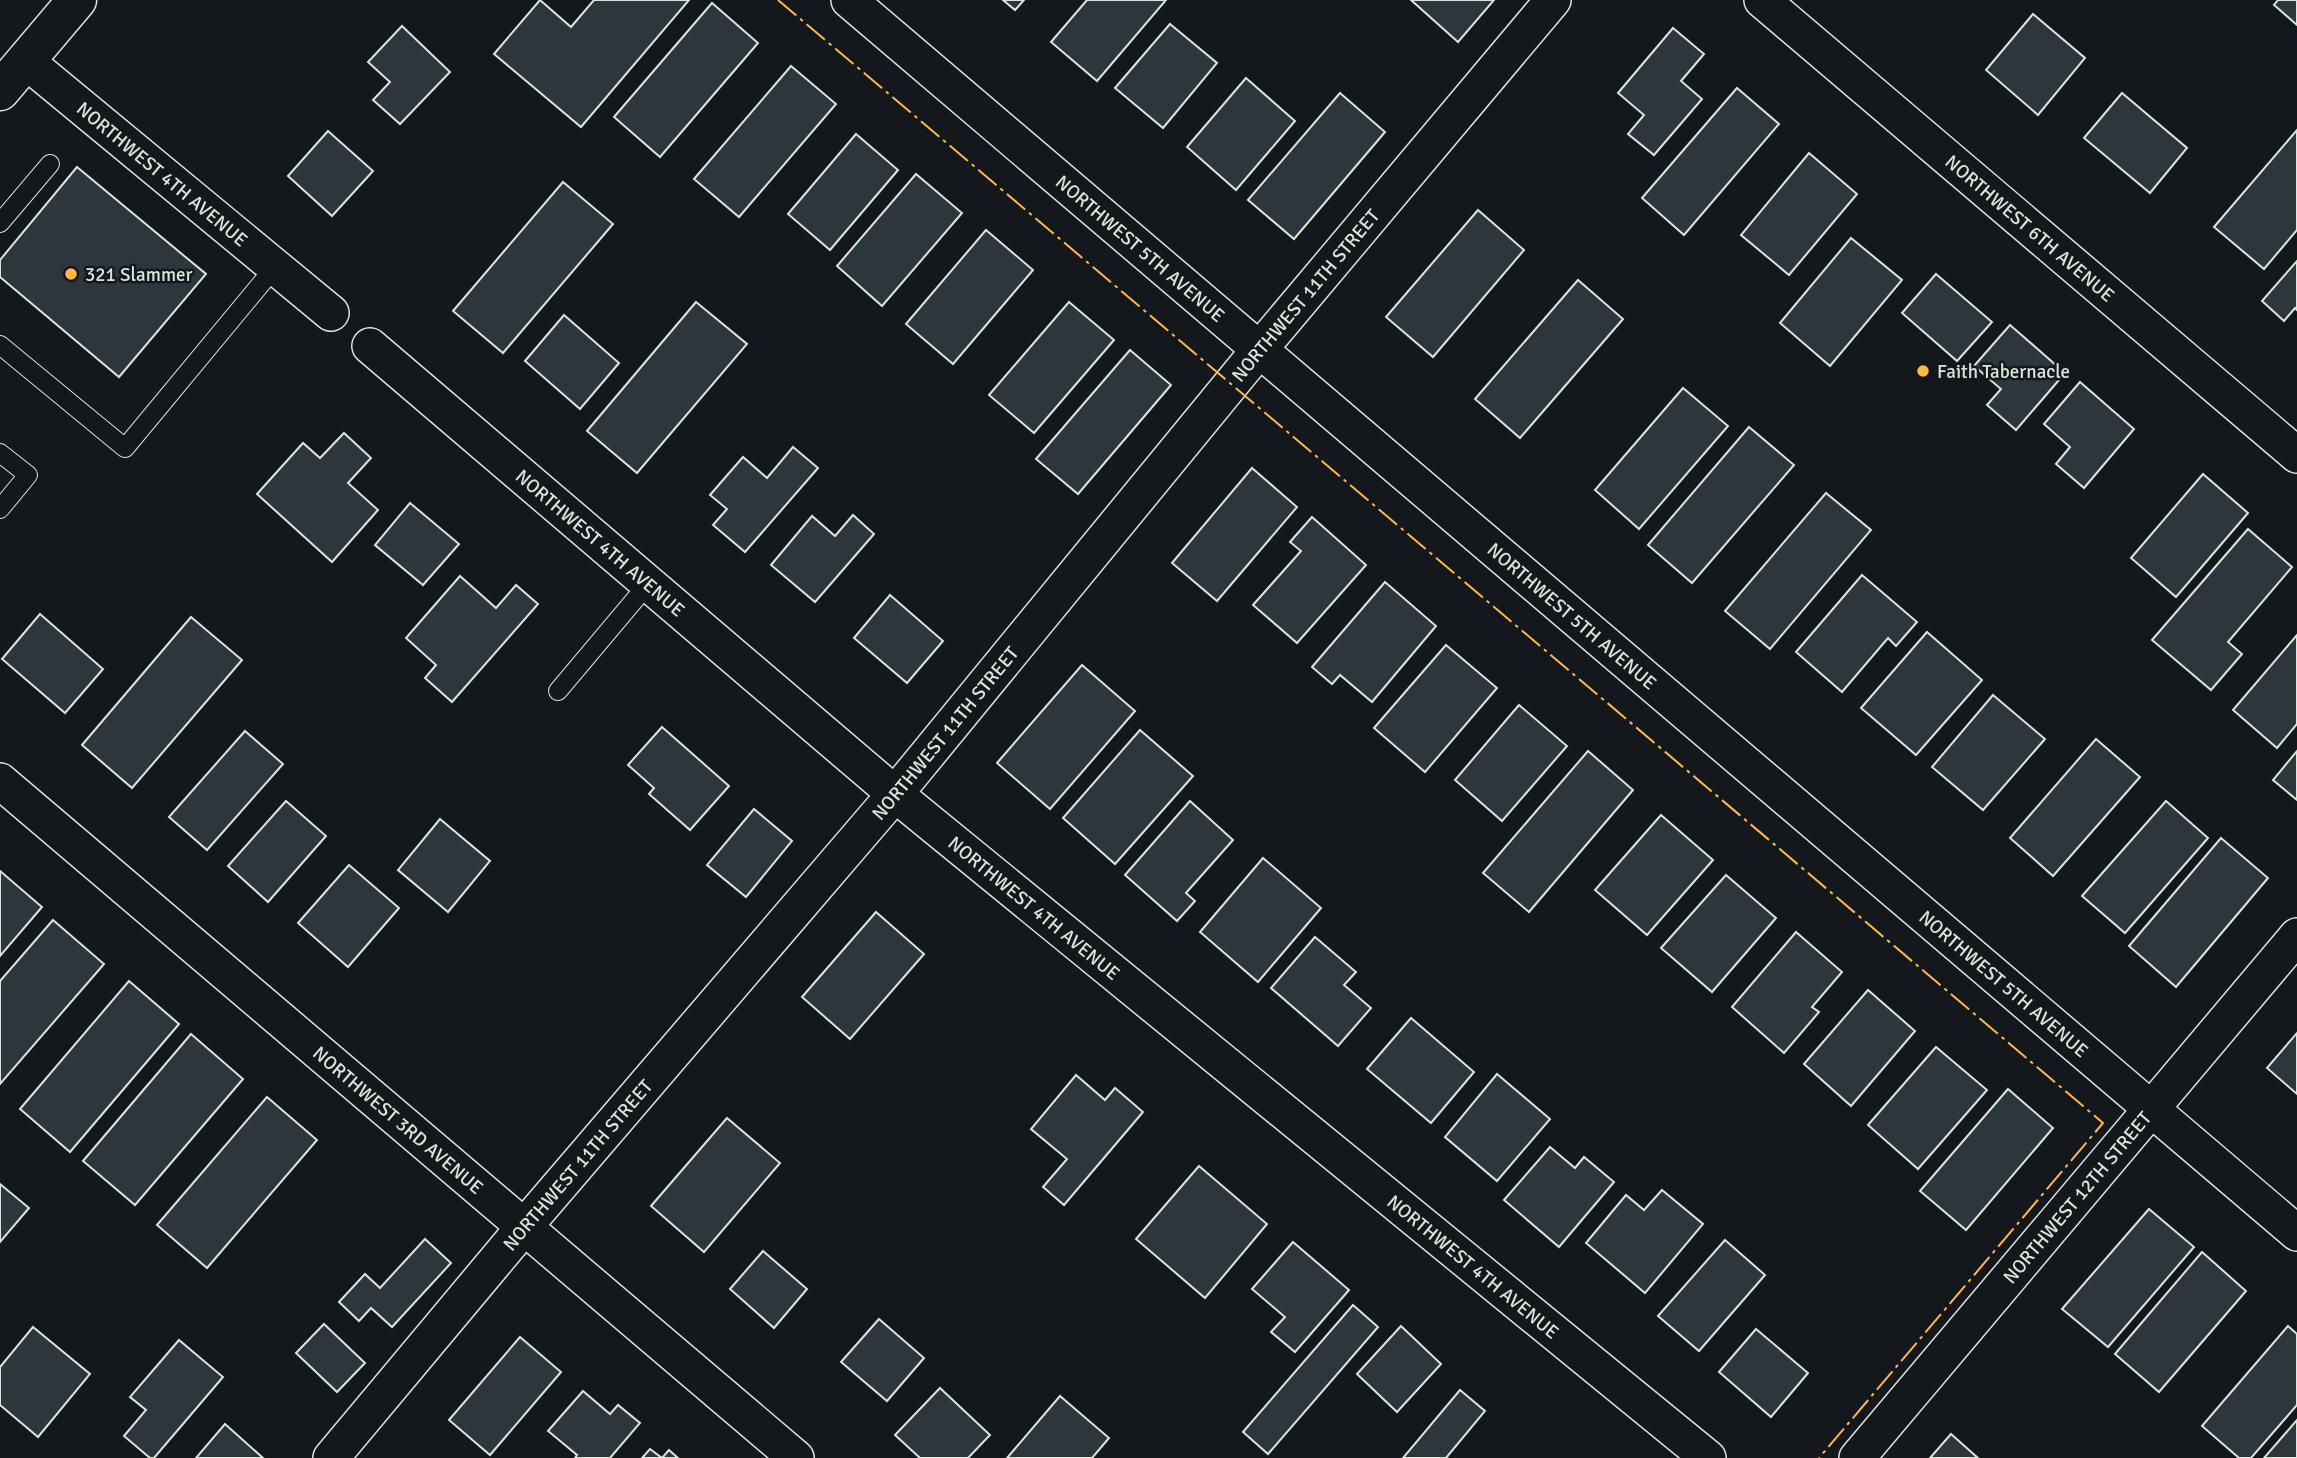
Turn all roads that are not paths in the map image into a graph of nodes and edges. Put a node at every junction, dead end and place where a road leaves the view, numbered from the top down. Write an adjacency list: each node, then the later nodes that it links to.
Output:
1 (77, 0): 5 (main road)
2 (849, 0): 13 (street, NORTHWEST 5TH AVENUE)
3 (1553, 0): 13 (street, NORTHWEST 11TH STREET)
4 (1762, 0): 15 (street, NORTHWEST 6TH AVENUE)
5 (26, 61): 6 (main road); 9 (street, NORTHWEST 4TH AVENUE)
6 (0, 91)
7 (51, 164): 8 (lane)
8 (0, 223)
9 (275, 267): 10 (street, NORTHWEST 4TH AVENUE); 11 (lane)
10 (331, 313)
11 (0, 345)
12 (370, 346): 17 (street, NORTHWEST 4TH AVENUE)
13 (1259, 350): 20 (street, NORTHWEST 11TH STREET); 22 (street, NORTHWEST 5TH AVENUE)
14 (0, 453): 16 (lane)
15 (2297, 455)
16 (0, 509)
17 (648, 584): 18 (lane); 20 (street, NORTHWEST 4TH AVENUE)
18 (558, 691)
19 (0, 781): 23 (street, NORTHWEST 3RD AVENUE)
20 (895, 794): 23 (street, NORTHWEST 11TH STREET); 27 (street, NORTHWEST 4TH AVENUE)
21 (2297, 936): 22 (street, NORTHWEST 12TH STREET)
22 (2151, 1109): 24 (street, NORTHWEST 5TH AVENUE); 28 (street, NORTHWEST 12TH STREET)
23 (524, 1227): 25 (street, NORTHWEST 11TH STREET); 26 (street, NORTHWEST 3RD AVENUE)
24 (2297, 1233)
25 (331, 1458)
26 (796, 1458)
27 (1708, 1458)
28 (1857, 1458)

